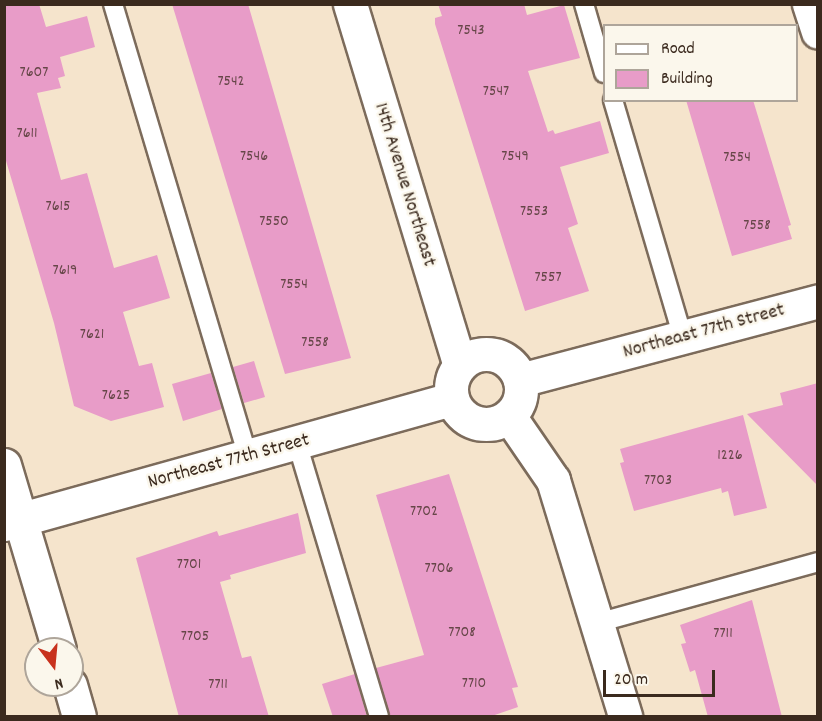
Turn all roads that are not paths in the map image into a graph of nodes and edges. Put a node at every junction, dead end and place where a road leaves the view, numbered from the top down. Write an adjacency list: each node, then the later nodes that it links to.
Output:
1 (113, 4): 15 (lane)
2 (350, 4): 10 (street, 14th Avenue Northeast)
3 (584, 4): 6 (lane)
4 (809, 4): 5 (street)
5 (818, 32)
6 (603, 70)
7 (614, 102): 9 (lane)
8 (818, 302): 9 (street, Northeast 77th Street)
9 (683, 338): 11 (street, Northeast 77th Street)
10 (460, 365): 11 (street); 12 (street)
11 (520, 380): 13 (street)
12 (452, 399): 13 (street); 14 (street, Northeast 77th Street)
13 (509, 416): 19 (street)
14 (297, 443): 15 (street, Northeast 77th Street); 23 (lane)
15 (248, 456): 17 (street, Northeast 77th Street)
16 (4, 465): 17 (street)
17 (13, 521): 20 (street)
18 (818, 562): 19 (lane)
19 (597, 623): 24 (street)
20 (55, 637)
21 (73, 697): 22 (street)
22 (79, 717)
23 (379, 717)
24 (625, 717)

